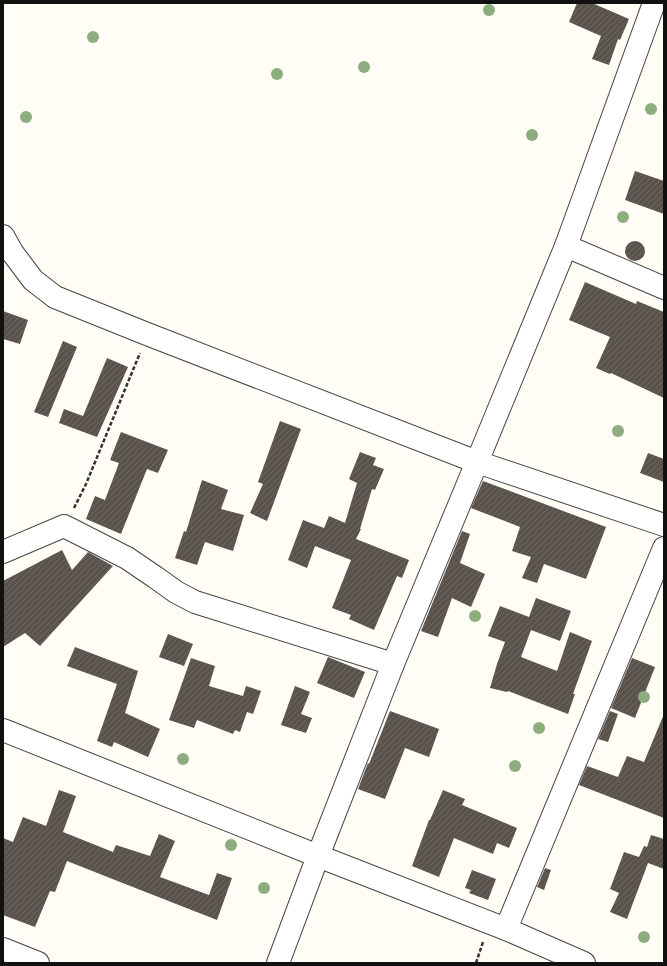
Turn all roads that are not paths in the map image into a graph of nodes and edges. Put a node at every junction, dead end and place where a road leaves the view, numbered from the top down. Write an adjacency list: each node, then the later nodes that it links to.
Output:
1 (654, 3): 3 (street)
2 (3, 236): 5 (street)
3 (566, 246): 4 (street); 5 (street)
4 (664, 288)
5 (477, 462): 6 (street); 9 (street)
6 (664, 525)
7 (664, 548): 12 (street)
8 (3, 552): 9 (street)
9 (392, 664): 11 (street)
10 (3, 730): 11 (street)
11 (318, 856): 12 (street); 15 (street)
12 (506, 929): 16 (street)
13 (3, 949): 14 (street)
14 (38, 963)
15 (278, 963)
16 (584, 963)

